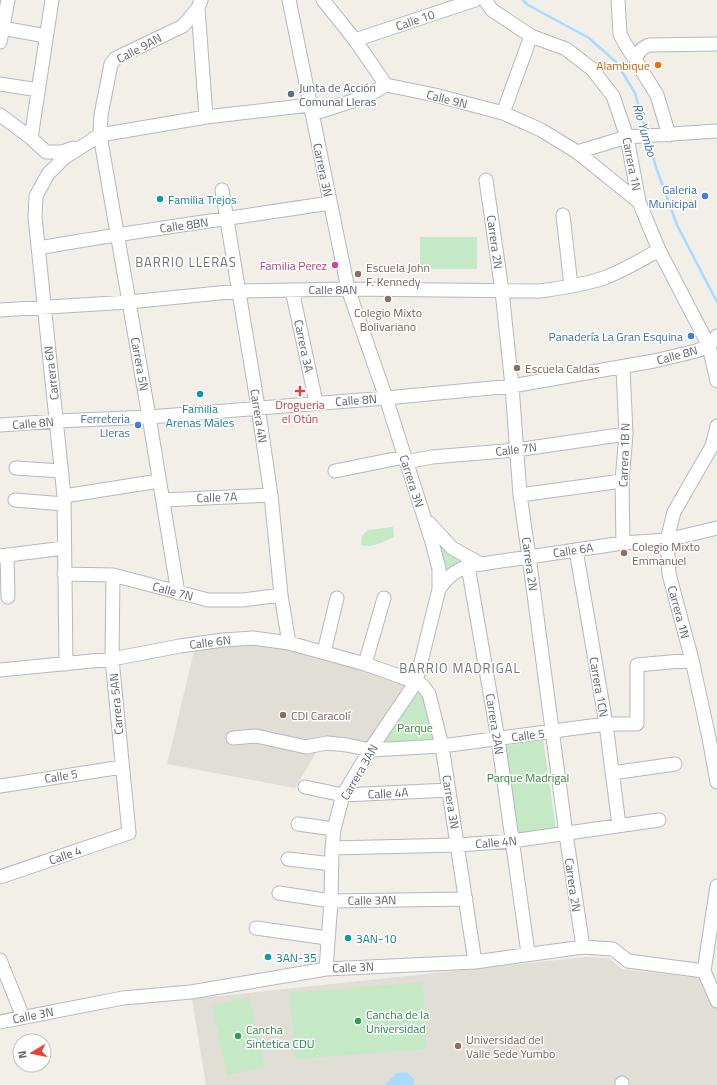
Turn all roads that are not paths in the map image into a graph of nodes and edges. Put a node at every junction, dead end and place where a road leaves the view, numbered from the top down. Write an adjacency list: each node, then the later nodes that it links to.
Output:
1 (8, 0): 9 (street)
2 (52, 0): 10 (street)
3 (289, 0): 19 (street, Carrera 3N)
4 (323, 0): 12 (street)
5 (475, 0): 12 (street, Calle 10)
6 (484, 0): 11 (street, Carrera 1N)
7 (618, 0): 15 (street)
8 (199, 4): 22 (street); 24 (street, Calle 9AN)
9 (2, 23): 10 (street); 13 (street)
10 (46, 36): 18 (street)
11 (531, 36): 20 (street); 26 (street, Carrera 1N)
12 (355, 40): 17 (street)
13 (0, 42)
14 (717, 44): 15 (street)
15 (635, 61): 25 (street)
16 (0, 84): 18 (street)
17 (386, 85): 19 (street); 20 (street, Calle 9N)
18 (38, 90): 27 (street)
19 (311, 109): 22 (street); 31 (street, Carrera 3N)
20 (504, 113): 28 (street, Calle 9N)
21 (0, 115): 27 (street)
22 (206, 116): 24 (street)
23 (717, 132): 25 (street)
24 (100, 135): 27 (street); 35 (street, Carrera 5N); 36 (street, Carrera 6N)
25 (665, 135): 26 (street)
26 (631, 137): 28 (street); 32 (street, Carrera 1N)
27 (35, 141)
28 (577, 152): 32 (street, Calle 9N)
29 (486, 180): 42 (street, Carrera 2N)
30 (222, 190): 34 (street, Carrera 4N)
31 (330, 202): 34 (street, Calle 8BN); 39 (street, Carrera 3N)
32 (639, 202): 37 (street, Carrera 1N)
33 (563, 215): 38 (street)
34 (228, 219): 35 (street, Calle 8BN); 41 (street, Carrera 4N)
35 (117, 234): 36 (street, Calle 8BN); 43 (street, Carrera 5N)
36 (38, 248): 44 (street, Carrera 6N)
37 (659, 250): 38 (street, Calle 8AN); 46 (street, Carrera 1N)
38 (571, 286): 42 (street, Calle 8AN)
39 (348, 289): 40 (street, Calle 8AN); 42 (street, Calle 8AN); 50 (street, Carrera 3N)
40 (292, 290): 41 (street, Calle 8AN); 51 (street, Carrera 3A)
41 (239, 291): 43 (street, Calle 8AN); 52 (street, Carrera 4N)
42 (502, 291): 49 (street, Carrera 2N)
43 (129, 302): 44 (street, Calle 8AN); 53 (street, Carrera 5N)
44 (44, 308): 45 (street, Calle 8AN); 54 (street, Carrera 6N)
45 (0, 310)
46 (713, 341): 47 (street, Calle 8N); 48 (street, Carrera 1N)
47 (623, 368): 49 (street, Calle 8N); 57 (street, Carrera 1B N)
48 (717, 380)
49 (512, 386): 50 (street, Calle 8N); 58 (street, Carrera 2N)
50 (386, 398): 51 (street, Calle 8N); 59 (street, Carrera 3N)
51 (316, 402): 52 (street, Calle 8N)
52 (258, 407): 53 (street, Calle 8N); 65 (street, Carrera 4N)
53 (150, 416): 54 (street, Calle 8N); 63 (street, Carrera 5N)
54 (57, 420): 55 (street, Calle 8N); 61 (street, Carrera 6N)
55 (0, 425)
56 (717, 426): 72 (street, Carrera 1N)
57 (626, 434): 58 (street, Calle 7N); 64 (street, Carrera 1B N)
58 (516, 450): 59 (street, Calle 7N); 66 (street, Carrera 2N)
59 (405, 459): 62 (street, Calle 7N); 70 (street, Carrera 3N)
60 (16, 468): 61 (street)
61 (61, 470): 68 (street, Carrera 6N)
62 (335, 471)
63 (159, 480): 68 (street); 69 (street, Carrera 5N)
64 (622, 481): 66 (street); 73 (street, Carrera 1B N)
65 (271, 495): 69 (street, Calle 7A); 83 (street, Carrera 4N)
66 (520, 495): 77 (street, Carrera 2N)
67 (15, 500): 68 (street)
68 (64, 500): 74 (street, Carrera 6N)
69 (163, 500): 82 (street, Carrera 5N)
70 (424, 517): 78 (street); 81 (street, Carrera 3N)
71 (717, 528): 72 (street)
72 (667, 540): 73 (street, Calle 6A); 90 (street, Carrera 1N)
73 (623, 543): 75 (street, Calle 6A)
74 (64, 548): 76 (street); 79 (street, Carrera 6N)
75 (576, 550): 77 (street, Calle 6A); 95 (street, Carrera 1CN)
76 (3, 555): 84 (street)
77 (529, 557): 78 (street, Calle 6A); 96 (street, Carrera 2N)
78 (474, 565): 81 (street, Calle 6A); 98 (street, Carrera 2AN)
79 (64, 574): 80 (street, Calle 7N); 91 (street, Carrera 6N)
80 (113, 575): 82 (street, Calle 7N); 89 (street, Carrera 5AN)
81 (439, 589): 94 (street, Carrera 3N)
82 (178, 593): 83 (street, Calle 7N)
83 (282, 595): 87 (street, Carrera 4N)
84 (8, 597)
85 (337, 598): 88 (street)
86 (384, 598): 92 (street)
87 (289, 643): 88 (street, Calle 6N); 89 (street, Calle 6N)
88 (324, 652): 92 (street, Calle 6N)
89 (112, 659): 91 (street, Calle 6N); 102 (street, Carrera 5AN)
90 (692, 660): 95 (street, Calle 5); 104 (street, Carrera 1N)
91 (66, 664): 93 (street, Calle 6N)
92 (365, 664): 94 (street, Calle 6N)
93 (0, 670)
94 (416, 682): 99 (street, Carrera 3N); 100 (street, Carrera 3AN)
95 (606, 724): 96 (street, Calle 5); 103 (street, Carrera 1CN)
96 (552, 732): 98 (street, Calle 5); 114 (street, Carrera 2N)
97 (233, 738): 100 (street, Calle 5)
98 (498, 739): 99 (street, Calle 5); 115 (street, Carrera 2AN)
99 (442, 746): 100 (street, Calle 5); 107 (street, Carrera 3N)
100 (370, 750): 108 (street, Carrera 3AN)
101 (675, 764): 103 (street)
102 (122, 767): 105 (street, Calle 5); 113 (street, Carrera 5AN)
103 (612, 773): 111 (street, Carrera 1CN)
104 (717, 782)
105 (0, 786)
106 (305, 787): 108 (street, Calle 4A)
107 (448, 790): 108 (street, Calle 4A); 116 (street, Carrera 3N)
108 (343, 796): 112 (street, Carrera 3AN)
109 (659, 820): 111 (street, Calle 4N)
110 (298, 824): 112 (street)
111 (619, 825): 114 (street, Calle 4N)
112 (334, 830): 117 (street, Carrera 3AN)
113 (129, 833): 120 (street, Calle 4)
114 (566, 834): 115 (street, Calle 4N); 127 (street, Carrera 2N)
115 (512, 841): 116 (street, Calle 4N); 128 (street, Carrera 2AN)
116 (458, 845): 117 (street, Calle 4N); 123 (street, Carrera 3N)
117 (332, 848): 119 (street, Carrera 3AN)
118 (288, 859): 119 (street)
119 (332, 864): 124 (street, Carrera 3AN)
120 (0, 877)
121 (717, 886): 132 (street)
122 (279, 893): 124 (street, Calle 3AN)
123 (466, 899): 124 (street, Calle 3AN); 130 (street, Carrera 3N)
124 (331, 900): 126 (street, Carrera 3AN)
125 (256, 928): 126 (street)
126 (327, 938): 131 (street, Carrera 3AN)
127 (583, 947): 128 (street, Calle 3N); 132 (street, Calle 3N)
128 (528, 953): 130 (street, Calle 3N)
129 (0, 960): 134 (street)
130 (475, 962): 131 (street, Calle 3N)
131 (326, 969): 134 (street, Calle 3N)
132 (704, 971): 133 (street)
133 (716, 999)
134 (22, 1018): 135 (street, Calle 3N)
135 (0, 1022)

